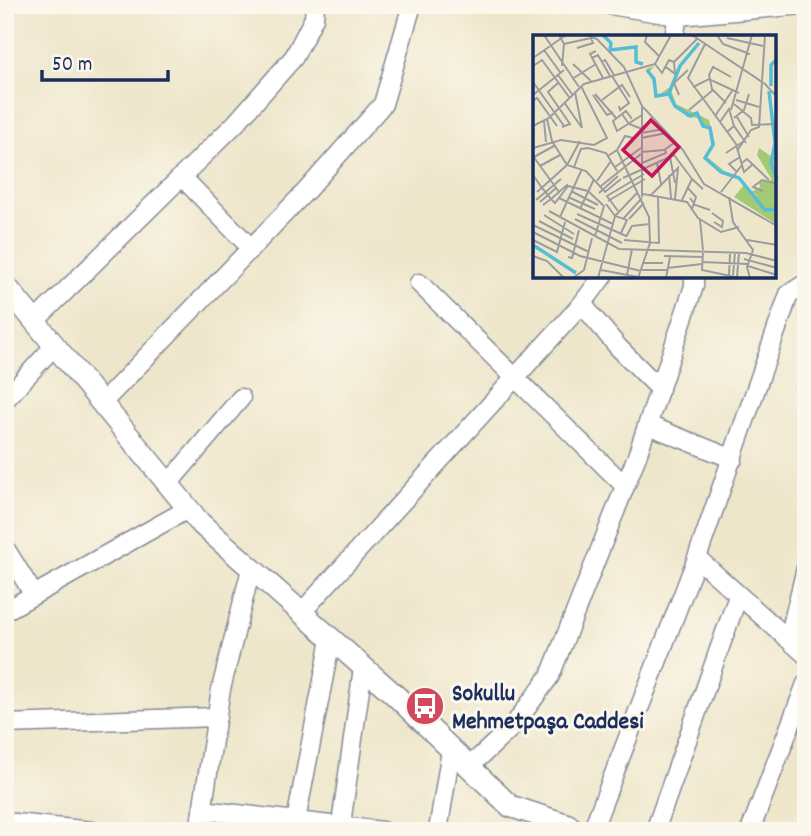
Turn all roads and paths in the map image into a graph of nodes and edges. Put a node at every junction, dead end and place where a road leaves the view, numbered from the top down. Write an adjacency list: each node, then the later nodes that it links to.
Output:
1 (315, 5): 7 (street)
2 (412, 5): 8 (street)
3 (610, 5): 5 (street)
4 (803, 5): 5 (street)
5 (678, 16): 6 (street)
6 (674, 35)
7 (182, 177): 8 (street); 15 (street)
8 (251, 247): 21 (street)
9 (602, 278): 14 (street)
10 (694, 278): 18 (street)
11 (419, 283): 17 (street)
12 (806, 284): 23 (street)
13 (5, 285): 15 (street)
14 (582, 304): 17 (street); 18 (street)
15 (35, 321): 16 (street)
16 (55, 345): 20 (street); 21 (street)
17 (514, 377): 25 (street); 34 (street)
18 (660, 388): 22 (street)
19 (241, 398): 24 (street)
20 (5, 400)
21 (102, 403): 24 (street)
22 (648, 425): 23 (street); 25 (street)
23 (733, 459): 28 (street)
24 (168, 484): 26 (street)
25 (625, 486): 43 (street)
26 (188, 509): 30 (street); 31 (street)
27 (5, 548): 31 (street)
28 (697, 558): 32 (street); 53 (street)
29 (806, 568): 35 (street)
30 (251, 569): 34 (street); 40 (street)
31 (34, 595): 33 (street)
32 (738, 597): 35 (street); 54 (street)
33 (5, 611)
34 (301, 612): 36 (street)
35 (789, 638): 37 (street)
36 (331, 639): 38 (street); 46 (street)
37 (806, 654)
38 (363, 668): 42 (street); 47 (street)
39 (806, 684): 55 (street)
40 (217, 717): 41 (street); 44 (street)
41 (5, 724)
42 (452, 750): 43 (street); 51 (street)
43 (469, 767): 52 (street)
44 (203, 810): 46 (street); 49 (street)
45 (5, 822): 48 (street)
46 (295, 826): 47 (street)
47 (340, 829): 50 (street)
48 (92, 831)
49 (199, 831)
50 (382, 831)
51 (438, 831)
52 (575, 831)
53 (592, 831)
54 (655, 831)
55 (750, 831)

